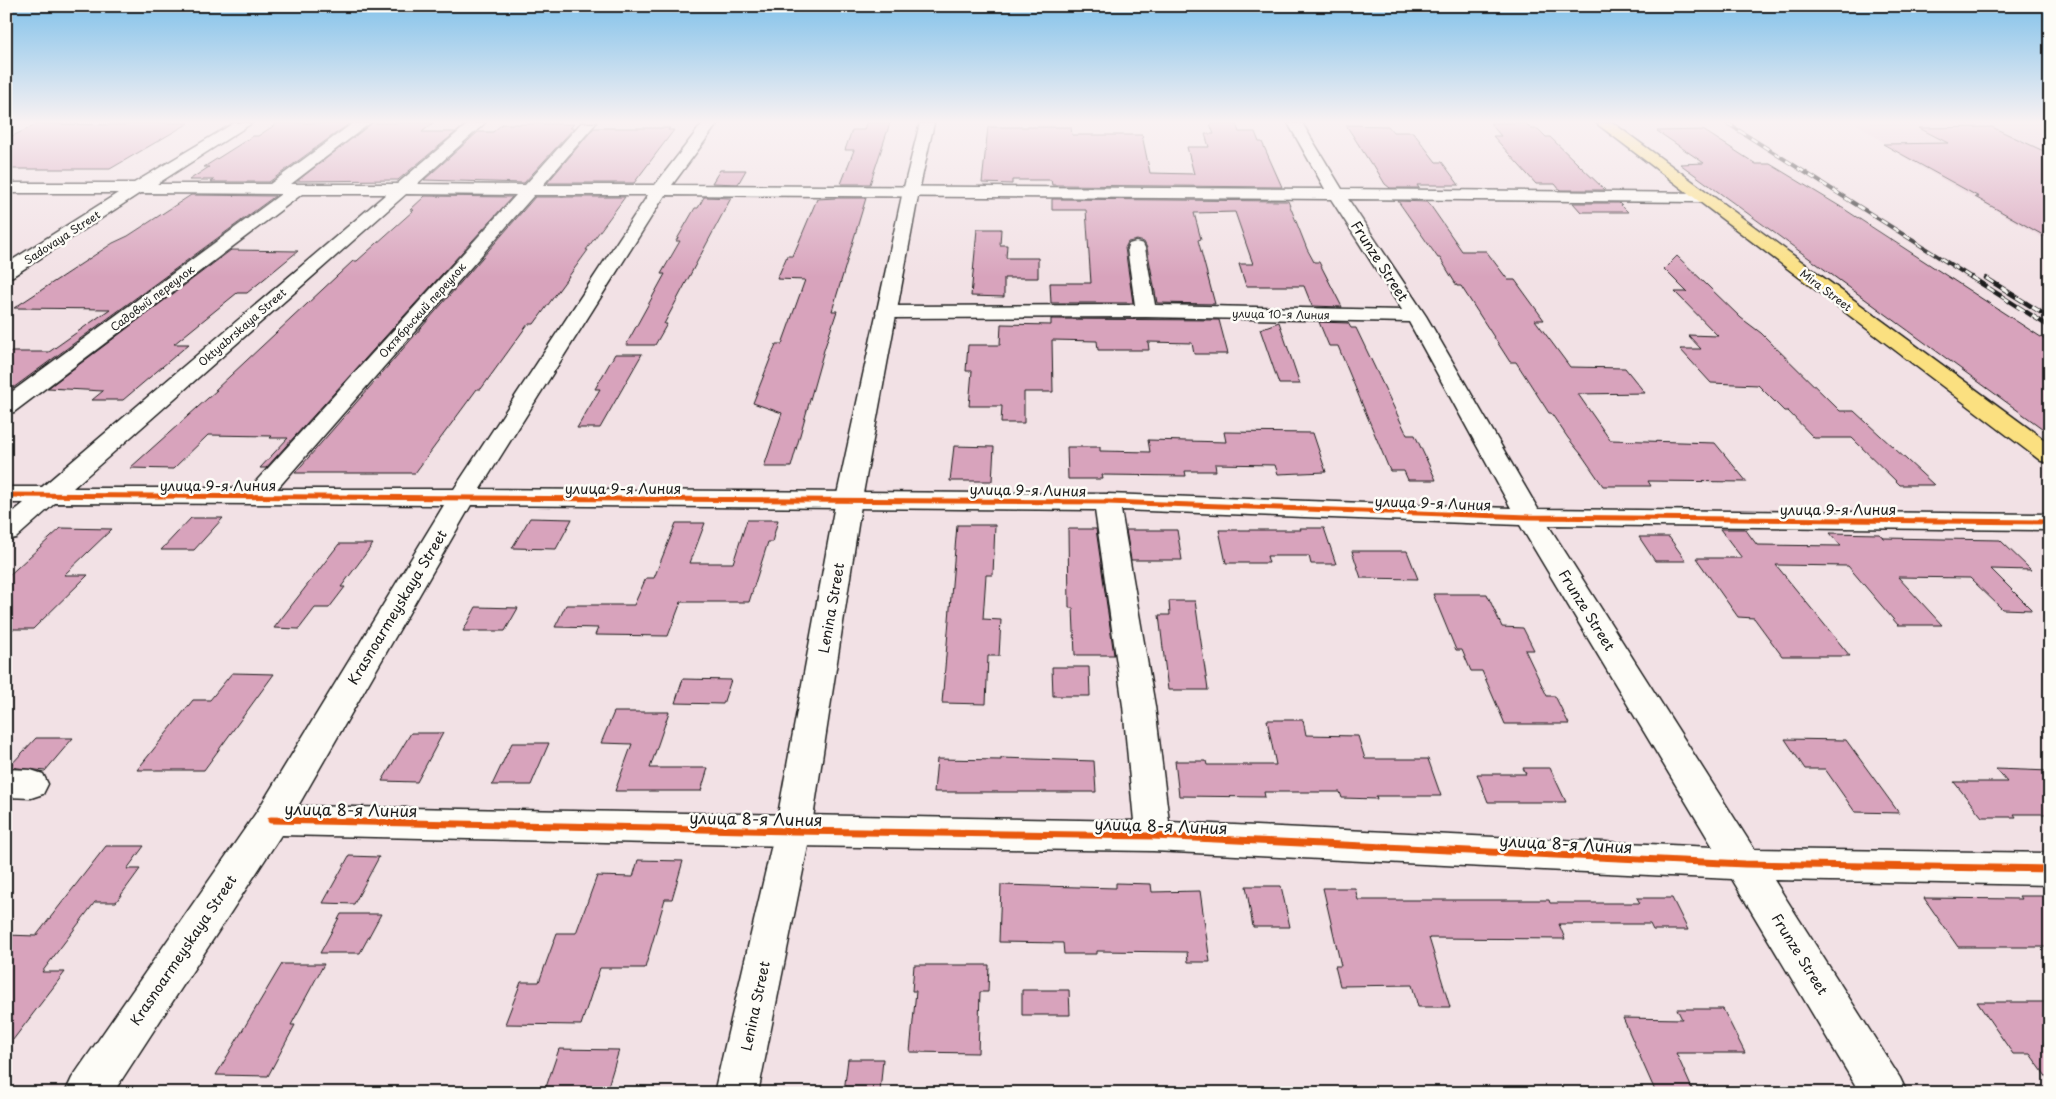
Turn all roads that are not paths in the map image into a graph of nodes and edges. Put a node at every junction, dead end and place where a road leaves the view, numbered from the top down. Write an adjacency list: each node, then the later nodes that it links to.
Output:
1 (160, 174): 10 (street, Sadovaya Street)
2 (293, 174): 11 (street)
3 (419, 174): 13 (street, Oktyabrskaya Street)
4 (544, 174): 14 (street, Октябрьский переулок)
5 (672, 174): 15 (street, Krasnoarmeyskaya Street)
6 (915, 174): 16 (street, Lenina Street)
7 (1325, 174): 17 (street, Frunze Street)
8 (1671, 174): 18 (main road, Mira Street)
9 (6, 188): 10 (street)
10 (136, 189): 11 (street); 20 (street, Sadovaya Street)
11 (272, 190): 12 (street)
12 (297, 190): 13 (street); 24 (street, Садовый переулок)
13 (401, 190): 14 (street); 27 (street, Oktyabrskaya Street)
14 (530, 190): 15 (street); 28 (street, Октябрьский переулок)
15 (659, 191): 16 (street); 29 (street, Krasnoarmeyskaya Street)
16 (911, 191): 17 (street); 22 (street, Lenina Street)
17 (1337, 195): 18 (street); 23 (street, Frunze Street)
18 (1701, 197): 25 (main road, Mira Street)
19 (1136, 248): 21 (street)
20 (6, 272)
21 (1146, 311): 22 (street, улица 10-я Линия); 23 (street, улица 10-я Линия)
22 (886, 312): 30 (street, Lenina Street)
23 (1416, 316): 32 (street, Frunze Street)
24 (6, 407)
25 (2050, 456)
26 (6, 495): 27 (street, улица 9-я Линия)
27 (48, 495): 28 (street, улица 9-я Линия); 34 (street, Oktyabrskaya Street)
28 (256, 496): 29 (street, улица 9-я Линия)
29 (461, 499): 30 (street, улица 9-я Линия); 35 (street, Krasnoarmeyskaya Street)
30 (849, 499): 31 (street, улица 9-я Линия); 36 (street, Lenina Street)
31 (1108, 502): 32 (street, улица 9-я Линия); 37 (street, улица 8-я Линия)
32 (1529, 518): 33 (street, улица 9-я Линия); 38 (street, Frunze Street)
33 (2050, 522)
34 (6, 532)
35 (272, 820): 36 (street, улица 8-я Линия); 40 (street, Krasnoarmeyskaya Street)
36 (793, 831): 37 (street, улица 8-я Линия); 41 (street, Lenina Street)
37 (1153, 836): 38 (street, улица 8-я Линия)
38 (1745, 864): 39 (street, улица 8-я Линия); 42 (street, Frunze Street)
39 (2050, 869)
40 (86, 1093)
41 (736, 1093)
42 (1886, 1093)

